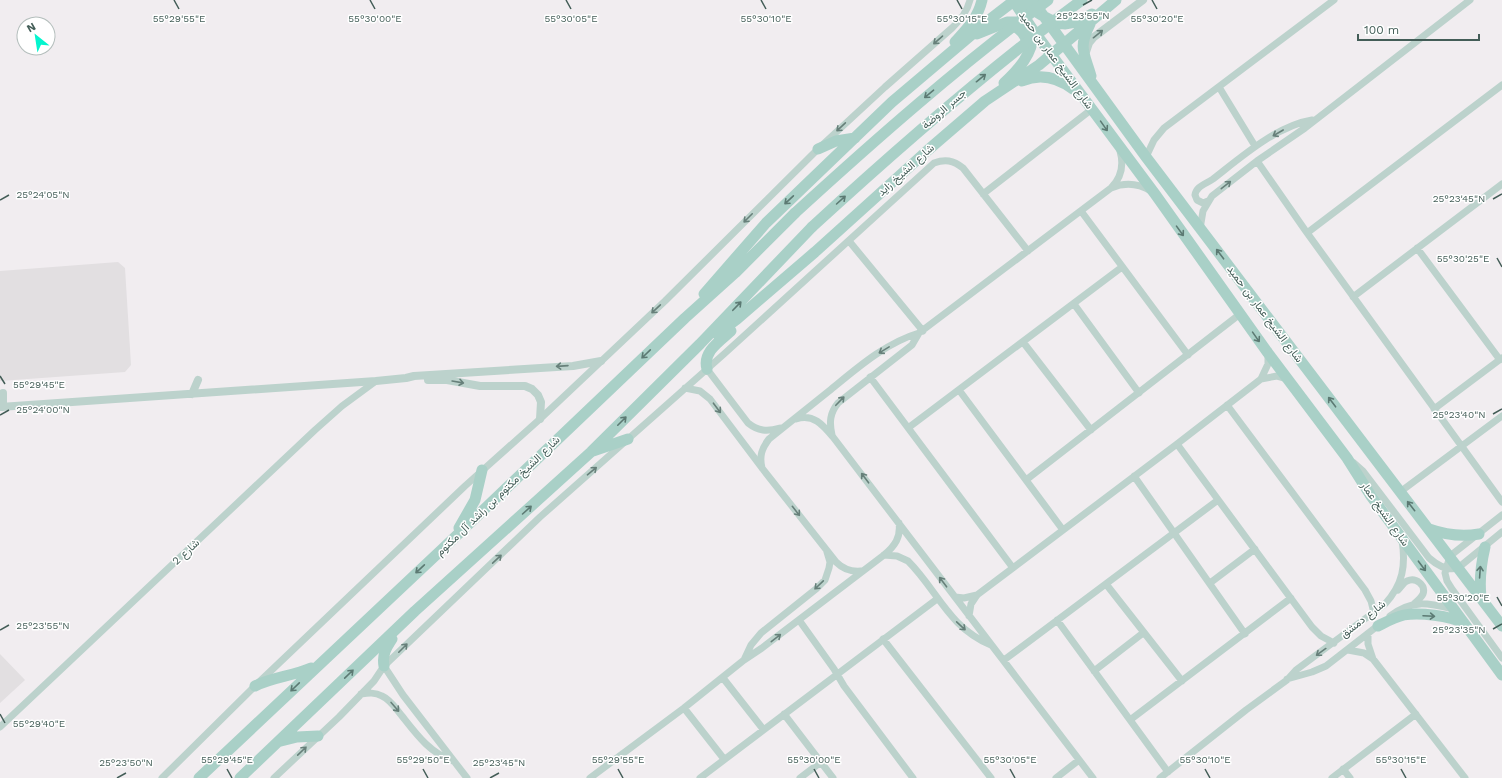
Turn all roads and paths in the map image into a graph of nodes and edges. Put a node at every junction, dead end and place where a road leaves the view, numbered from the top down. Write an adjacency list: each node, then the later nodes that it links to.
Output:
1 (970, 0): 34 (street, one-way to 34)
2 (982, 0): 22 (main road)
3 (1016, 0): 11 (main road); 15 (main road, شارع الشيخ عمار بن حميد); 17 (main road)
4 (1038, 0): 12 (main road)
5 (1048, 0): 43 (main road, جسر الروضة, one-way to 43, bridge)
6 (1082, 0): 57 (main road, جسر الروضة, one-way to 6, bridge)
7 (1115, 0): 12 (main road); 13 (main road, شارع الشيخ زايد)
8 (1143, 0): 21 (street, one-way to 8)
9 (1334, 0): 25 (street)
10 (1470, 0): 29 (street)
11 (1031, 2): 12 (main road, شارع الشيخ عمار بن حميد); 15 (main road)
12 (1045, 16): 16 (main road, شارع الشيخ عمار بن حميد)
13 (1092, 20): 18 (main road, شارع الشيخ زايد); 21 (main road)
14 (1007, 22): 15 (main road); 17 (main road); 19 (main road)
15 (1031, 25): 16 (main road); 19 (main road); 20 (main road, شارع الشيخ عمار بن حميد)
16 (1054, 33): 18 (main road, شارع الشيخ عمار بن حميد)
17 (967, 40): 22 (main road)
18 (1063, 44): 20 (main road, شارع الشيخ زايد); 23 (main road, شارع الشيخ عمار بن حميد)
19 (1029, 52): 27 (main road)
20 (1051, 54): 26 (main road, شارع الشيخ عمار بن حميد); 27 (main road, شارع الشيخ زايد)
21 (1089, 68): 23 (main road)
22 (931, 69): 31 (main road)
23 (1093, 84): 35 (main road, شارع الشيخ عمار بن حميد)
24 (1502, 85): 45 (street)
25 (1219, 87): 33 (street); 35 (street)
26 (1081, 94): 28 (main road, شارع الشيخ عمار بن حميد); 30 (main road)
27 (985, 101): 30 (main road, شارع الشيخ زايد)
28 (1092, 109): 32 (main road, شارع الشيخ عمار بن حميد, one-way to 32); 39 (street)
29 (1314, 120): 33 (street, one-way to 33); 36 (street)
30 (960, 123): 49 (main road, شارع الشيخ زايد)
31 (855, 138): 34 (main road); 54 (main road, one-way to 54)
32 (1118, 145): 38 (street); 40 (main road, شارع الشيخ عمار بن حميد)
33 (1255, 146): 41 (street)
34 (818, 149): 61 (street, one-way to 61)
35 (1146, 157): 44 (main road, شارع الشيخ عمار بن حميد)
36 (1257, 161): 41 (street, one-way to 36); 45 (street)
37 (1502, 184): 47 (street)
38 (1111, 188): 40 (street); 42 (street)
39 (983, 194): 46 (street); 48 (street)
40 (1155, 194): 53 (main road, شارع الشيخ عمار بن حميد, one-way to 53)
41 (1208, 201): 44 (street)
42 (1081, 211): 48 (street); 50 (street)
43 (795, 213): 54 (main road, شارع الشيخ مكتوم بن راشد آل مكتوم)
44 (1200, 229): 93 (main road, شارع الشيخ عمار بن حميد, one-way to 44)
45 (1307, 233): 51 (street)
46 (849, 241): 55 (street); 62 (street)
47 (1417, 248): 51 (street); 60 (street)
48 (1028, 251): 55 (street)
49 (815, 252): 57 (main road, شارع الشيخ زايد); 62 (main road)
50 (1122, 267): 52 (street); 59 (street)
51 (1353, 297): 76 (street)
52 (1074, 304): 56 (street); 72 (street)
53 (1240, 314): 58 (main road, شارع الشيخ عمار بن حميد, one-way to 58); 59 (street)
54 (685, 318): 104 (main road, شارع الشيخ مكتوم بن راشد آل مكتوم, one-way to 104)
55 (921, 332): 63 (street); 79 (street, one-way to 79)
56 (1023, 342): 70 (street); 82 (street)
57 (700, 344): 87 (main road, one-way to 57)
58 (1268, 353): 65 (street); 66 (main road, شارع الشيخ عمار)
59 (1188, 355): 72 (street)
60 (1501, 359): 76 (street)
61 (601, 361): 64 (street, one-way to 64); 78 (street)
62 (707, 369): 69 (street); 80 (street)
63 (870, 377): 81 (street); 83 (street, one-way to 63)
64 (406, 378): 68 (street); 78 (street, one-way to 78)
65 (1260, 379): 66 (street); 74 (street)
66 (1288, 379): 88 (main road, شارع الشيخ عمار)
67 (198, 380): 73 (street)
68 (376, 380): 73 (street); 157 (street, شارع 2)
69 (685, 388): 84 (street); 89 (street, one-way to 89)
70 (959, 390): 81 (street); 92 (street)
71 (3, 393): 75 (street)
72 (1139, 393): 82 (street)
73 (192, 394): 75 (street)
74 (1227, 405): 85 (street); 124 (street)
75 (1, 407)
76 (1434, 409): 86 (street)
77 (1502, 416): 86 (street)
78 (540, 419): 90 (street)
79 (792, 420): 80 (street); 83 (street)
80 (782, 428): 89 (street)
81 (908, 428): 110 (street)
82 (1091, 430): 92 (street)
83 (833, 437): 97 (street, one-way to 83)
84 (628, 439): 87 (main road); 144 (street, one-way to 84)
85 (1176, 444): 91 (street); 94 (street)
86 (1461, 446): 93 (street); 95 (street)
87 (591, 452): 126 (main road, one-way to 87)
88 (1347, 458): 103 (main road, شارع الشيخ عمار); 111 (street)
89 (762, 468): 107 (street, one-way to 107)
90 (482, 470): 104 (main road); 151 (street)
91 (1134, 476): 99 (street); 100 (street)
92 (1026, 480): 99 (street)
93 (1400, 492): 98 (main road, شارع الشيخ عمار بن حميد, one-way to 93)
94 (1218, 500): 100 (street); 106 (street)
95 (1502, 502)
96 (1502, 515): 102 (street)
97 (899, 523): 108 (street); 118 (street, one-way to 97)
98 (1429, 529): 102 (main road); 109 (main road, شارع الشيخ عمار بن حميد)
99 (1063, 530): 110 (street)
100 (1174, 532): 114 (street); 115 (street)
101 (1502, 532): 105 (street)
102 (1479, 534): 109 (street)
103 (1401, 538): 116 (street, شارع دمشق); 123 (main road, شارع الشيخ عمار, one-way to 123)
104 (453, 539): 143 (main road, شارع الشيخ مكتوم بن راشد آل مكتوم, one-way to 143)
105 (1485, 547): 112 (street); 119 (main road, one-way to 105)
106 (1255, 549): 114 (street); 120 (street)
107 (826, 550): 113 (street); 141 (street, one-way to 141)
108 (884, 555): 113 (street); 121 (street)
109 (1450, 556): 111 (street); 112 (main road, شارع الشيخ عمار بن حميد)
110 (1013, 568): 117 (street)
111 (1446, 568): 112 (street); 139 (street)
112 (1458, 568): 119 (main road, شارع الشيخ عمار بن حميد)
113 (862, 571): 127 (street)
114 (1210, 583): 133 (street)
115 (1106, 584): 128 (street); 132 (street)
116 (1394, 594): 122 (street); 124 (street, شارع دمشق)
117 (977, 595): 118 (street); 125 (street)
118 (955, 597): 125 (street)
119 (1481, 597): 131 (main road, شارع الشيخ عمار بن حميد)
120 (1291, 598): 133 (street); 136 (street)
121 (937, 599): 135 (street); 137 (street, one-way to 137)
122 (1414, 604): 123 (street, شارع دمشق); 130 (street, شارع دمشق)
123 (1454, 609): 129 (main road, شارع الشيخ عمار)
124 (1374, 613): 136 (street, شارع دمشق)
125 (969, 616): 137 (street)
126 (406, 620): 144 (main road); 160 (main road, one-way to 126)
127 (799, 620): 141 (street, one-way to 127); 146 (street)
128 (1057, 620): 142 (street); 145 (street)
129 (1464, 623): 130 (main road, one-way to 129); 147 (main road, شارع الشيخ عمار)
130 (1378, 626): 134 (street, شارع دمشق)
131 (1502, 626)
132 (1143, 633): 145 (street); 150 (street)
133 (1245, 634): 150 (street)
134 (1368, 634): 138 (street, شارع دمشق); 140 (street)
135 (883, 639): 146 (street); 177 (street)
136 (1334, 643): 149 (street, شارع دمشق, one-way to 149)
137 (993, 646): 142 (street)
138 (1348, 650): 140 (street); 149 (street, شارع دمشق)
139 (1502, 658)
140 (1373, 659): 155 (street)
141 (744, 660): 148 (street)
142 (1004, 660): 162 (street)
143 (317, 666): 151 (main road); 168 (main road, شارع الشيخ مكتوم بن راشد آل مكتوم, one-way to 168)
144 (384, 666): 152 (street); 163 (street)
145 (1094, 671): 156 (street)
146 (837, 673): 154 (street); 176 (street)
147 (1502, 675)
148 (723, 678): 153 (street); 158 (street)
149 (1287, 680): 166 (street, شارع دمشق)
150 (1182, 681): 156 (street)
151 (256, 686): 167 (street)
152 (361, 694): 159 (street); 163 (street, one-way to 163)
153 (684, 708): 161 (street); 172 (street)
154 (784, 714): 158 (street); 164 (street)
155 (1416, 714): 165 (street); 183 (street)
156 (1130, 720): 166 (street)
157 (0, 727)
158 (763, 730): 161 (street)
159 (318, 736): 160 (main road); 170 (street, one-way to 159)
160 (276, 744): 169 (main road)
161 (724, 759): 173 (street)
162 (1079, 760): 178 (street); 179 (street)
163 (454, 761): 171 (street)
164 (821, 762): 174 (street); 175 (street)
165 (1343, 769): 181 (street); 182 (street)
166 (1168, 772): 180 (street, شارع دمشق)
167 (162, 778)
168 (199, 778)
169 (240, 778)
170 (274, 778)
171 (467, 778)
172 (590, 778)
173 (700, 778)
174 (800, 778)
175 (833, 778)
176 (913, 778)
177 (991, 778)
178 (1056, 778)
179 (1093, 778)
180 (1160, 778)
181 (1332, 778)
182 (1350, 778)
183 (1465, 778)

